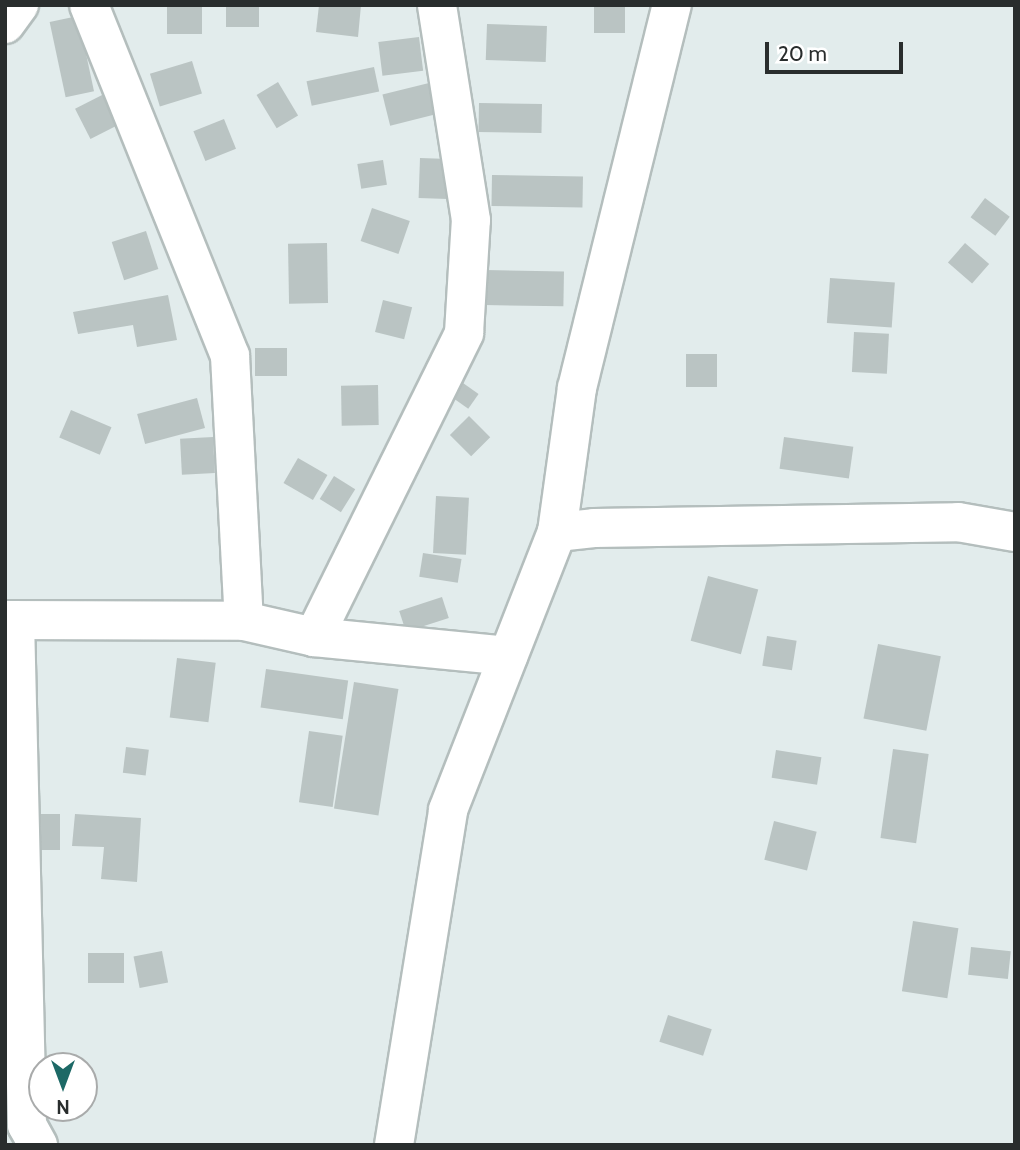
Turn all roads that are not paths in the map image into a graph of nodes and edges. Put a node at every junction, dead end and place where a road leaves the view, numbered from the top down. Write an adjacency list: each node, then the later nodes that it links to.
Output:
1 (19, 5): 5 (street)
2 (89, 5): 9 (street)
3 (437, 5): 10 (street)
4 (672, 5): 6 (street)
5 (5, 24)
6 (557, 532): 7 (street); 11 (street)
7 (1015, 532)
8 (10, 620): 9 (street); 12 (street)
9 (244, 621): 10 (street)
10 (314, 637): 11 (street)
11 (508, 656): 13 (street)
12 (38, 1145)
13 (394, 1145)

